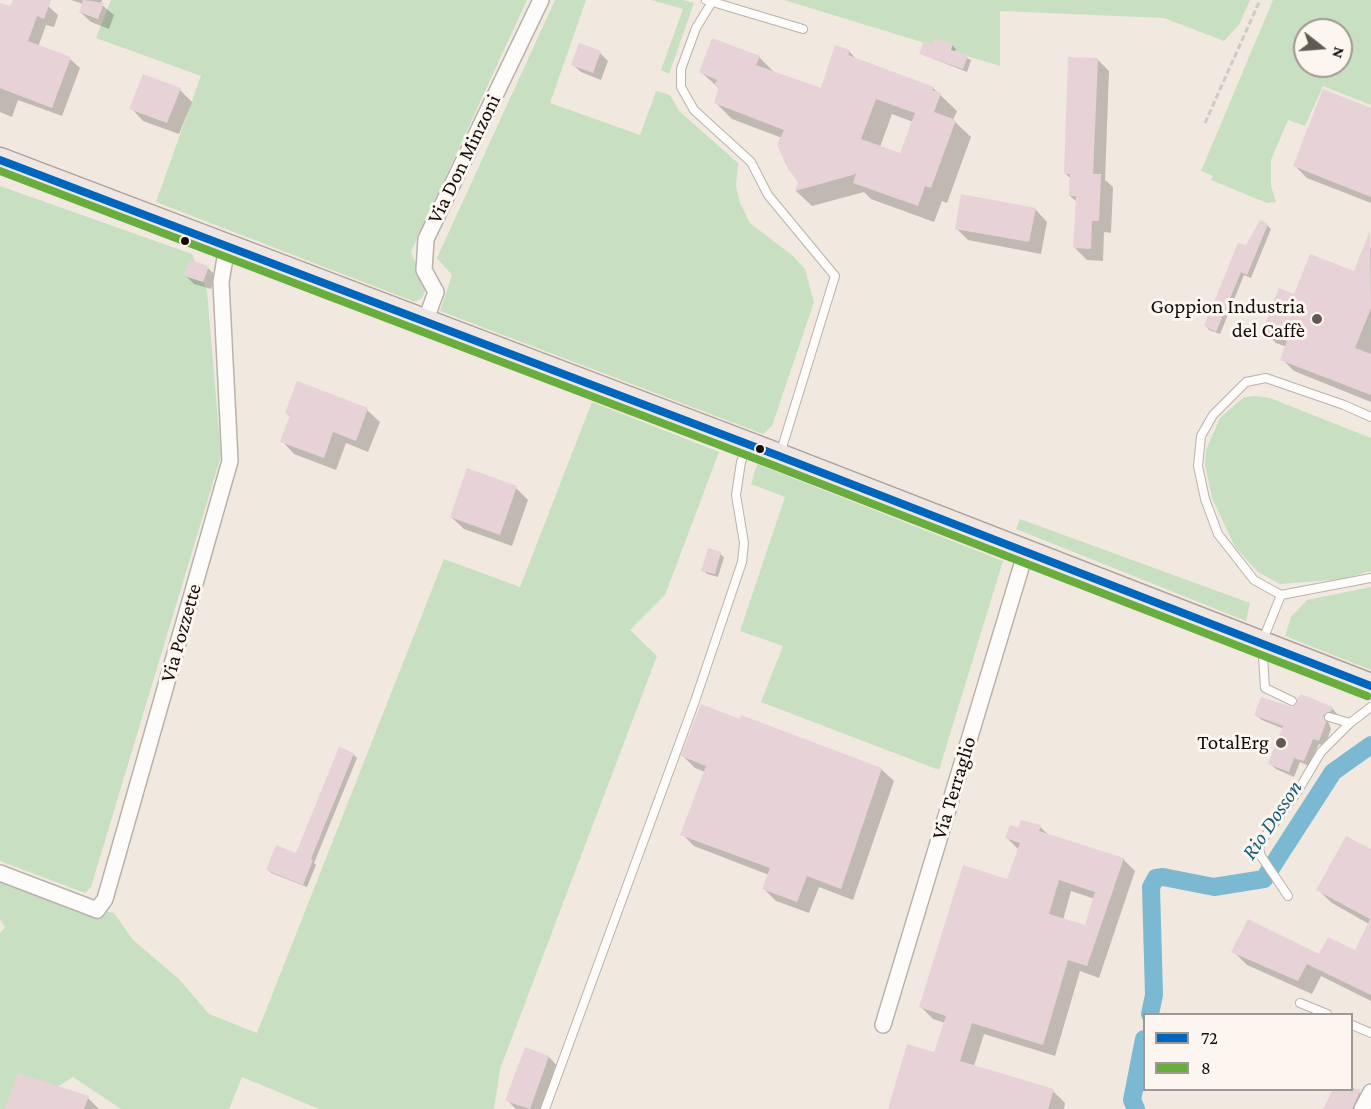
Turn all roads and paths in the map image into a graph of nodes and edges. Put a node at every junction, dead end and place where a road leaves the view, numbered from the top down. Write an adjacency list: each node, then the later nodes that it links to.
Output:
1 (541, 0): 8 (street, Via Don Minzoni)
2 (1260, 0): 5 (path)
3 (709, 1): 4 (lane); 11 (lane)
4 (803, 29)
5 (1205, 123)
6 (0, 160): 7 (main road)
7 (227, 246): 8 (main road); 21 (street, Via Pozzette)
8 (425, 322): 10 (main road)
9 (1371, 417): 14 (lane)
10 (748, 444): 11 (main road); 29 (lane)
11 (779, 456): 12 (main road)
12 (1026, 551): 15 (main road); 25 (street, Via Terraglio)
13 (1371, 578): 14 (lane)
14 (1281, 595): 15 (lane)
15 (1262, 642): 16 (main road); 17 (lane)
16 (1371, 686)
17 (1292, 701)
18 (1371, 707): 20 (lane)
19 (1329, 717): 20 (lane)
20 (1350, 723): 22 (lane)
21 (0, 873)
22 (1288, 896)
23 (1299, 1003): 24 (lane)
24 (1324, 1013)
25 (883, 1025)
26 (1353, 1025): 27 (lane)
27 (1371, 1033)
28 (1371, 1092): 30 (street)
29 (545, 1109)
30 (1362, 1109)

